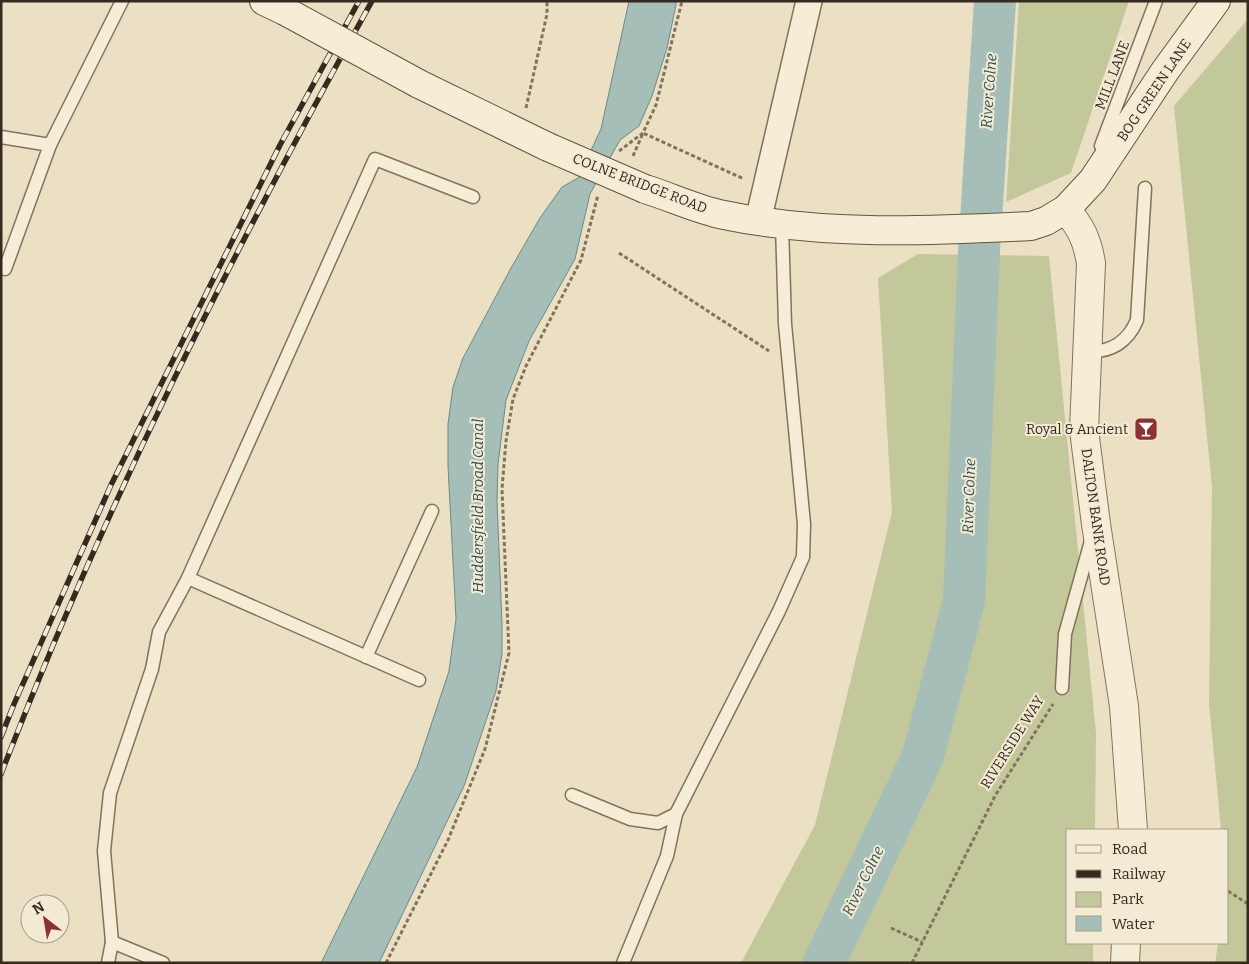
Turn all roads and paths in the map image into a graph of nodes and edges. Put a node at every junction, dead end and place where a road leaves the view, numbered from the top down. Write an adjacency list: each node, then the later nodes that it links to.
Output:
1 (122, 1): 11 (lane)
2 (547, 1): 10 (path)
3 (682, 1): 8 (path)
4 (809, 1): 17 (street)
5 (1156, 1): 14 (lane, MILL LANE)
6 (1216, 1): 14 (main road, BOG GREEN LANE)
7 (275, 6): 10 (main road, COLNE BRIDGE ROAD, bridge)
8 (643, 133): 12 (path); 13 (path); 17 (path)
9 (1, 137): 11 (lane)
10 (537, 142): 20 (main road, COLNE BRIDGE ROAD, bridge)
11 (50, 144): 22 (lane)
12 (617, 152)
13 (631, 160)
14 (1101, 170): 19 (main road, COLNE BRIDGE ROAD)
15 (601, 188): 42 (path)
16 (1145, 188): 23 (lane)
17 (766, 190): 20 (street)
18 (473, 197): 27 (lane)
19 (1066, 209): 20 (main road, COLNE BRIDGE ROAD); 23 (main road, DALTON BANK ROAD)
20 (770, 223): 24 (lane)
21 (619, 253): 24 (path)
22 (6, 269)
23 (1087, 351): 26 (main road, DALTON BANK ROAD)
24 (788, 364): 32 (lane)
25 (432, 511): 28 (lane)
26 (1096, 524): 30 (lane, RIVERSIDE WAY); 33 (main road, DALTON BANK ROAD)
27 (188, 578): 28 (lane); 37 (lane)
28 (366, 657): 29 (lane)
29 (419, 680)
30 (1062, 688): 38 (path, RIVERSIDE WAY)
31 (572, 795): 32 (lane)
32 (676, 814): 43 (lane)
33 (1133, 829)
34 (1229, 892): 35 (path)
35 (1248, 904)
36 (891, 928): 38 (path)
37 (112, 942): 40 (lane); 41 (lane)
38 (922, 942): 44 (path, RIVERSIDE WAY)
39 (1126, 944): 45 (main road)
40 (108, 963)
41 (163, 963)
42 (386, 963)
43 (623, 963)
44 (912, 963)
45 (1125, 963)

